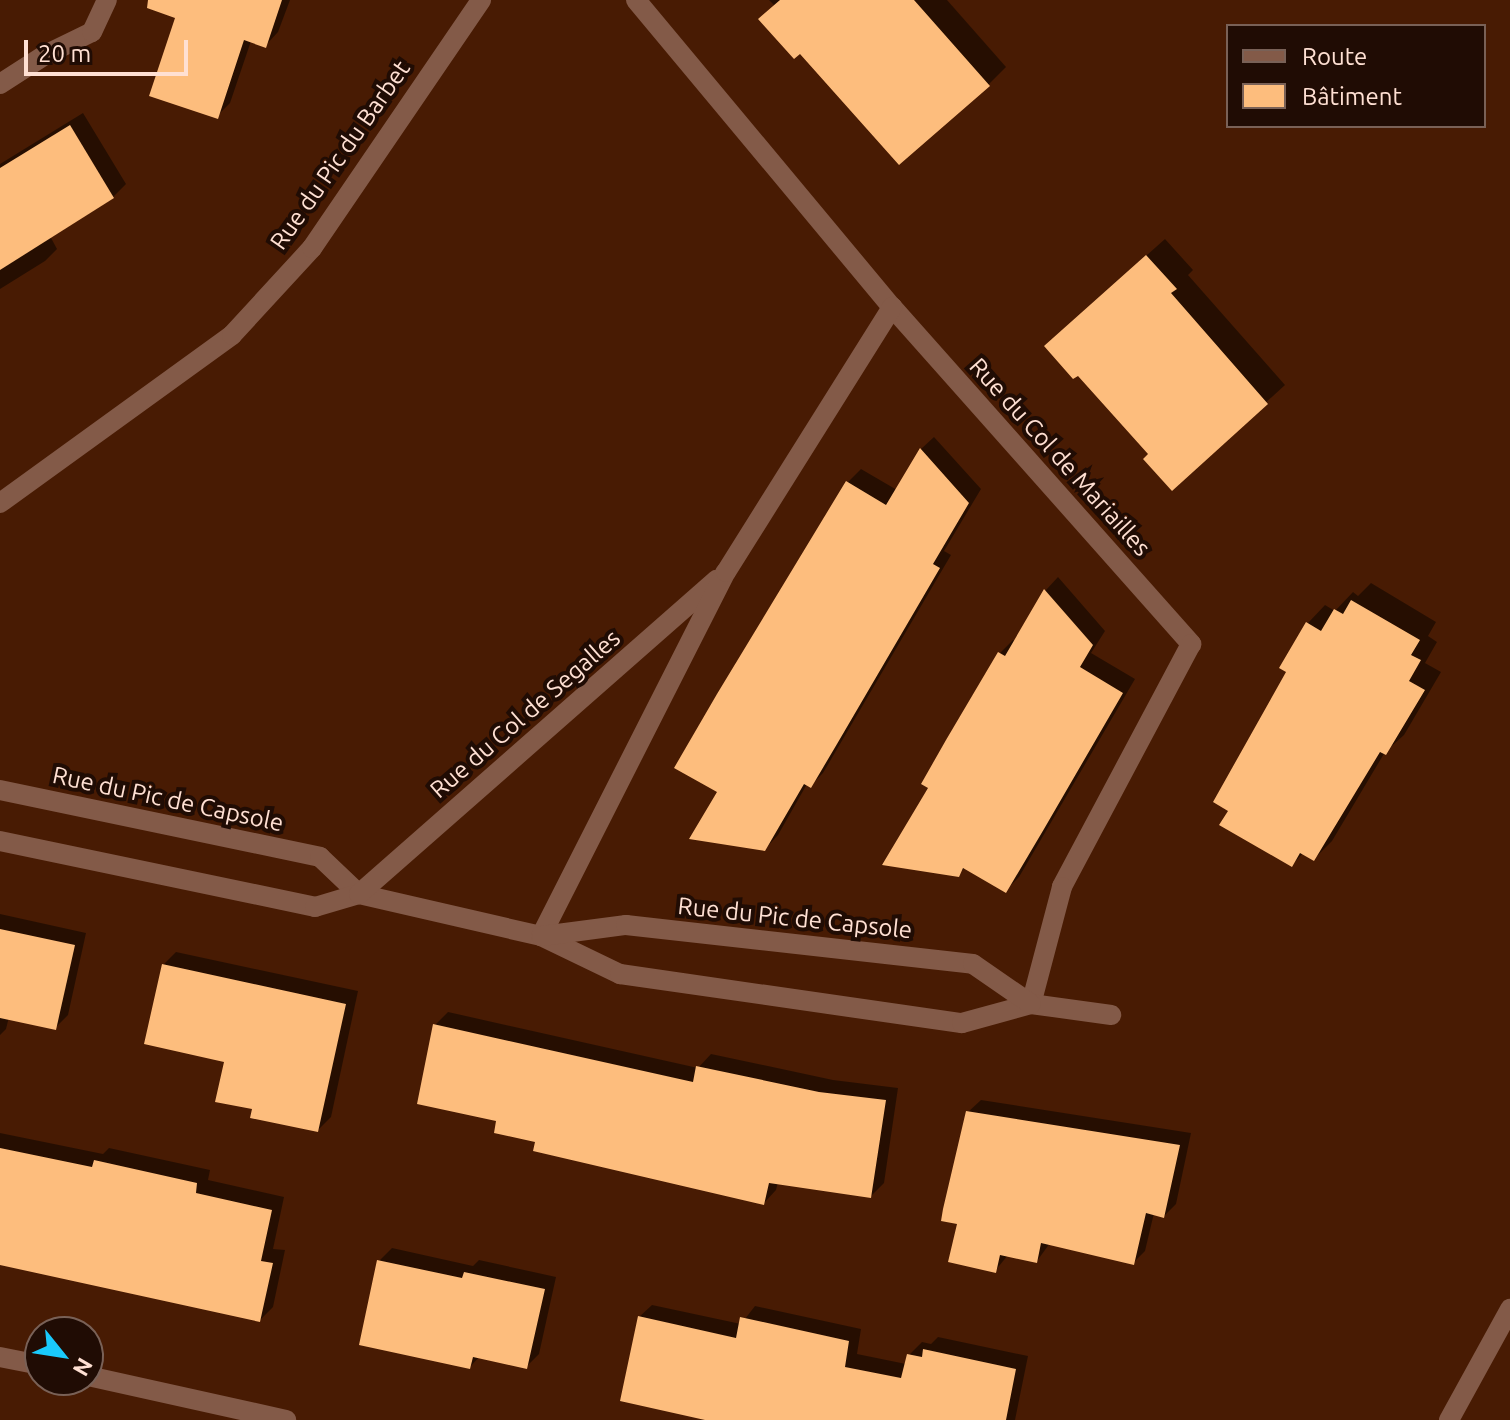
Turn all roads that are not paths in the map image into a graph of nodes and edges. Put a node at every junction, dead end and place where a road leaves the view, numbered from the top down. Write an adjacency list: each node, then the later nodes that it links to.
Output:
1 (107, 0): 4 (street)
2 (481, 0): 6 (street, Rue du Pic du Barbet)
3 (636, 0): 5 (street, Rue du Col de Mariailles)
4 (0, 84)
5 (892, 307): 7 (street, Rue du Col de Segalles); 12 (street, Rue du Col de Mariailles)
6 (0, 503)
7 (726, 572): 10 (street, Rue du Col de Segalles); 11 (street, Rue du Col de Segalles)
8 (0, 790): 10 (street, Rue du Pic de Capsole)
9 (0, 841): 10 (street, Rue du Pic de Capsole)
10 (359, 894): 11 (street, Rue du Pic de Capsole)
11 (541, 936): 12 (street, Rue du Pic de Capsole); 12 (street, Rue du Pic de Capsole)
12 (1031, 1004): 13 (street, Rue du Pic de Capsole)
13 (1111, 1015)
14 (1510, 1309): 19 (street)
15 (0, 1357): 16 (street)
16 (24, 1362)
17 (104, 1380): 18 (street)
18 (286, 1420)
19 (1449, 1420)

